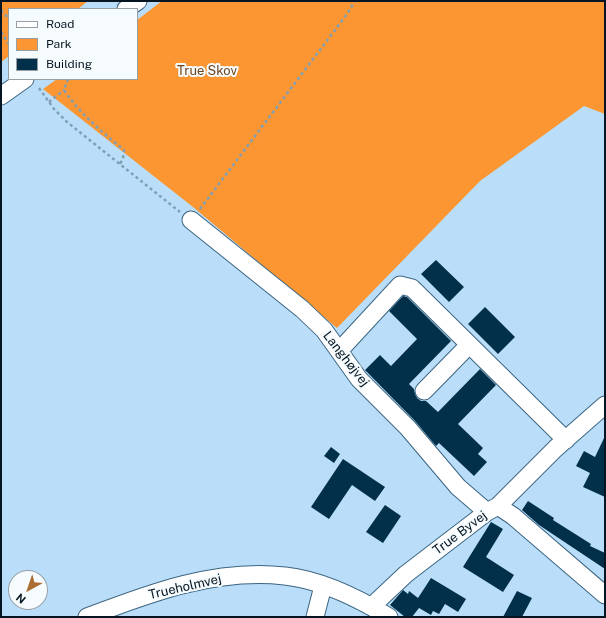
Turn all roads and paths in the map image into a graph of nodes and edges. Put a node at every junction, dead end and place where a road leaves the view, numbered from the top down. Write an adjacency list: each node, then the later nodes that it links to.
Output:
1 (138, 1): 3 (street)
2 (355, 1): 14 (path)
3 (128, 8)
4 (1, 10): 5 (path)
5 (8, 18)
6 (1, 32): 7 (path)
7 (8, 42)
8 (68, 80): 10 (path)
9 (32, 84): 11 (street); 12 (path)
10 (64, 90): 12 (path); 13 (path)
11 (1, 96)
12 (49, 102): 13 (path)
13 (120, 164): 14 (path)
14 (191, 220): 16 (street, Langhøjvej)
15 (469, 344): 16 (street); 17 (street); 19 (street)
16 (339, 351): 20 (street, Langhøjvej)
17 (424, 391)
18 (605, 405): 19 (street)
19 (566, 440): 20 (street)
20 (492, 509): 22 (street, True Byvej); 23 (street, True Byvej)
21 (317, 583): 23 (street); 24 (street, Trueholmvej); 25 (street)
22 (605, 595)
23 (372, 606): 26 (street)
24 (87, 617)
25 (315, 617)
26 (389, 617)

